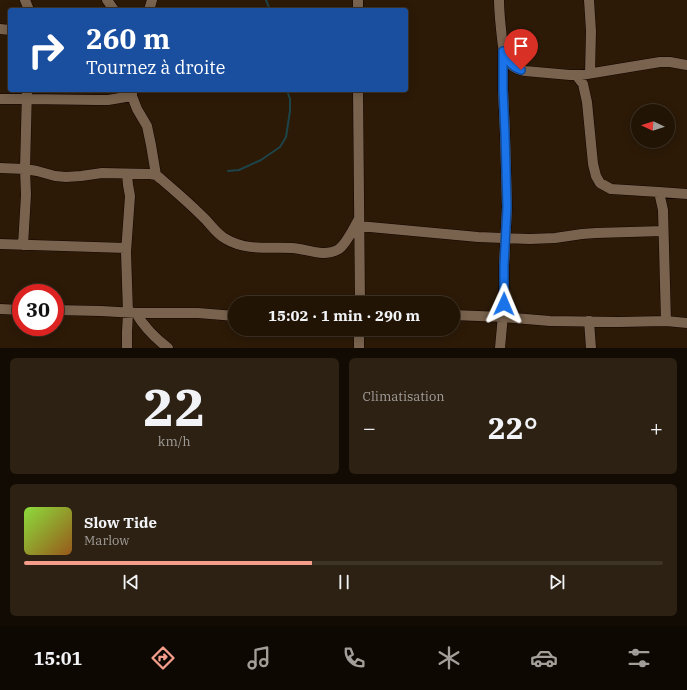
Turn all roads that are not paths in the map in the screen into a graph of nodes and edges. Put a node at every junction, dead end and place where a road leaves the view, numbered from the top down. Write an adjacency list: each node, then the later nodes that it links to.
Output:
1 (499, 0): 3 (street)
2 (589, 0): 5 (street)
3 (503, 51): 6 (street); 19 (street)
4 (687, 65): 5 (street)
5 (590, 73): 6 (street)
6 (576, 75): 15 (street)
7 (358, 92): 17 (street)
8 (132, 93): 9 (street); 14 (street)
9 (28, 94): 10 (street); 12 (street)
10 (0, 99)
11 (0, 168): 12 (street)
12 (25, 169): 13 (street); 21 (street)
13 (127, 174): 14 (street); 22 (street)
14 (156, 175): 17 (street)
15 (659, 192): 16 (street); 18 (street)
16 (687, 194)
17 (359, 222): 19 (street); 23 (street)
18 (663, 231): 19 (street); 31 (street)
19 (506, 239): 30 (street)
20 (0, 244): 21 (street)
21 (23, 245): 22 (street)
22 (126, 248): 27 (street)
23 (360, 296)
24 (0, 310): 25 (street)
25 (12, 310)
26 (64, 310): 27 (street)
27 (132, 313): 28 (street); 35 (street); 36 (street)
28 (228, 315)
29 (460, 316): 30 (street)
30 (503, 317): 32 (street); 38 (street)
31 (666, 321): 32 (street); 33 (street)
32 (589, 322): 39 (street)
33 (687, 323)
34 (360, 336): 37 (street)
35 (127, 348)
36 (168, 348)
37 (359, 348)
38 (500, 348)
39 (591, 348)

